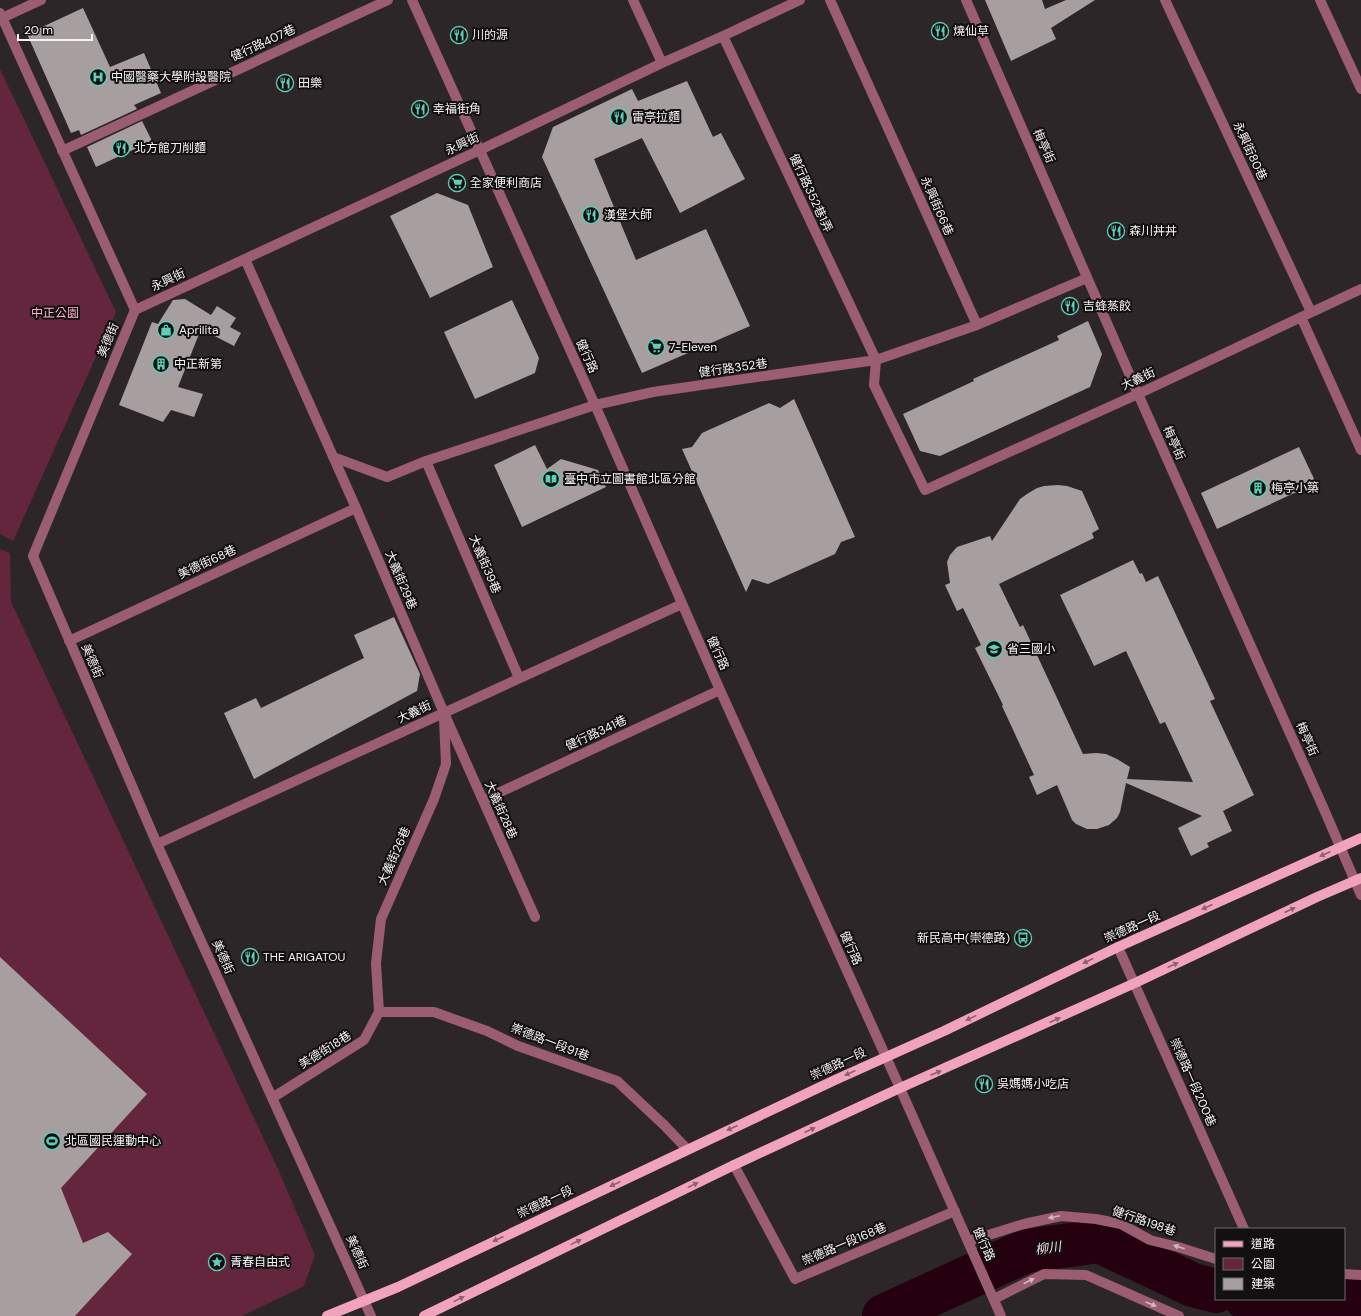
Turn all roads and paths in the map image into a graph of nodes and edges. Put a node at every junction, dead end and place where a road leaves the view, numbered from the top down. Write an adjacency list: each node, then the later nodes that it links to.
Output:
1 (41, 0): 10 (street)
2 (388, 0): 15 (street, 健行路407巷)
3 (412, 0): 14 (street, 健行路)
4 (633, 0): 12 (street)
5 (800, 0): 11 (street, 永興街)
6 (830, 0): 22 (street, 永興街66巷)
7 (966, 0): 17 (street, 梅亭街)
8 (1165, 0): 20 (street, 永興街80巷)
9 (1320, 0): 13 (street)
10 (1, 16): 15 (street)
11 (723, 36): 12 (street, 永興街); 23 (street, 健行路352巷1弄)
12 (662, 63): 14 (street, 永興街)
13 (1361, 89)
14 (480, 150): 16 (street, 永興街); 25 (street, 健行路)
15 (62, 151): 19 (street)
16 (245, 258): 19 (street, 永興街); 27 (street, 大義街29巷)
17 (1087, 278): 22 (street); 24 (street, 梅亭街)
18 (1361, 289): 20 (street, 大義街)
19 (135, 310): 31 (street, 美德街)
20 (1311, 312): 21 (street, 大義街)
21 (1301, 317): 24 (street, 大義街); 26 (street)
22 (977, 325): 23 (street)
23 (876, 360): 24 (street, 大義街); 25 (street, 健行路352巷)
24 (1138, 394): 38 (street, 梅亭街)
25 (595, 405): 28 (street); 30 (street, 健行路)
26 (1361, 450)
27 (333, 457): 28 (street); 29 (street, 大義街29巷)
28 (426, 461): 32 (street, 大義街39巷)
29 (356, 508): 31 (street, 美德街68巷); 34 (street, 大義街29巷)
30 (682, 604): 32 (street, 大義街); 33 (street, 健行路)
31 (70, 641): 37 (street, 美德街)
32 (519, 678): 34 (street, 大義街)
33 (720, 690): 35 (street, 健行路341巷); 45 (street, 健行路)
34 (444, 713): 35 (street, 大義街28巷); 37 (street, 大義街); 44 (street, 大義街26巷)
35 (483, 800): 41 (street, 大義街28巷)
36 (1361, 838): 38 (main road, 崇德路一段)
37 (157, 844): 47 (street, 美德街)
38 (1340, 847): 39 (street, 梅亭街); 42 (main road, 崇德路一段, one-way to 42)
39 (1358, 879): 40 (street, 梅亭街); 43 (main road, one-way to 39)
40 (1361, 895)
41 (535, 917)
42 (1118, 946): 43 (street, 崇德路一段200巷); 45 (main road, 崇德路一段, one-way to 45)
43 (1135, 983): 46 (main road, one-way to 43); 51 (street, 崇德路一段200巷)
44 (379, 1012): 47 (street, 美德街18巷); 48 (street, 崇德路一段91巷)
45 (886, 1057): 46 (street, 健行路); 48 (main road, 崇德路一段, one-way to 48)
46 (900, 1088): 49 (main road, one-way to 46); 50 (street, 健行路)
47 (272, 1098): 57 (street, 美德街)
48 (687, 1149): 57 (main road, 崇德路一段, one-way to 57)
49 (734, 1165): 50 (street, 崇德路一段168巷); 60 (main road, one-way to 49)
50 (955, 1211): 52 (street, 健行路)
51 (1244, 1228)
52 (969, 1241): 53 (street, 健行路198巷, one-way to 52); 56 (street, 健行路)
53 (1215, 1259)
54 (1345, 1274): 55 (street)
55 (1361, 1275)
56 (992, 1295): 61 (street, 健行路); 62 (street, one-way to 62)
57 (364, 1301): 58 (main road, 崇德路一段); 59 (street, 美德街)
58 (327, 1316)
59 (371, 1316)
60 (424, 1316)
61 (1002, 1316)
62 (1179, 1316)

